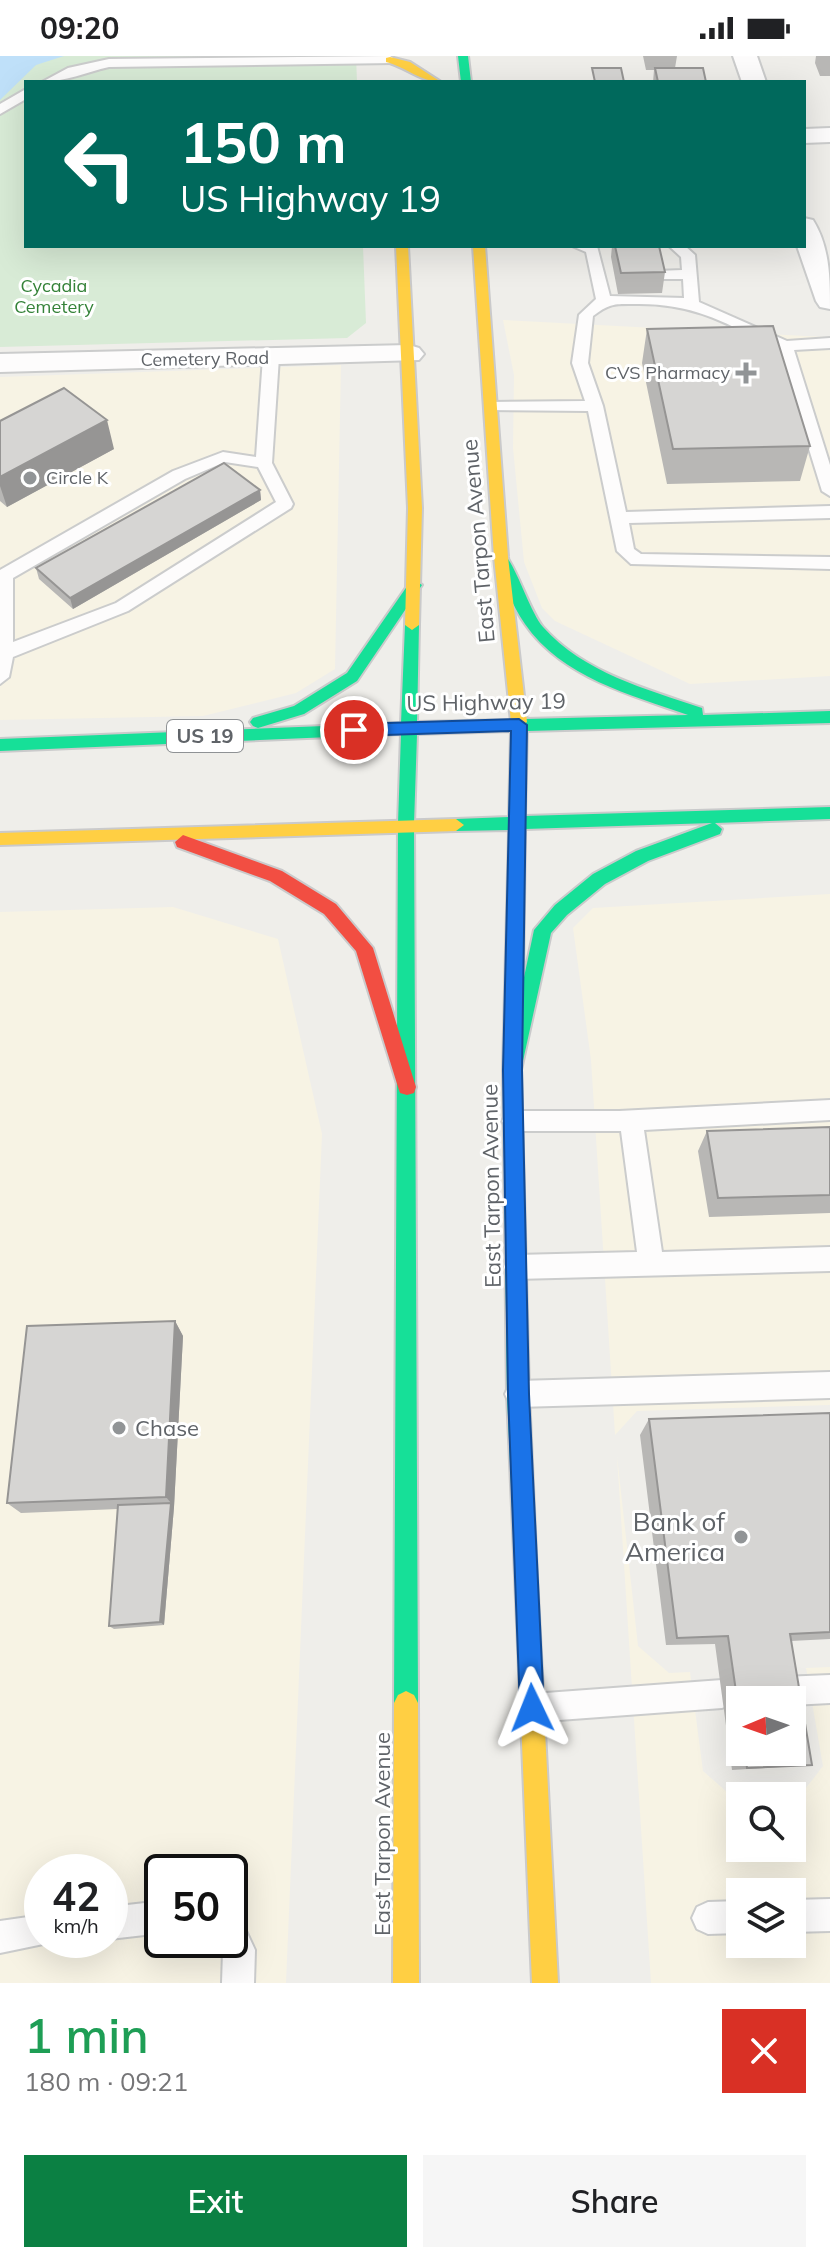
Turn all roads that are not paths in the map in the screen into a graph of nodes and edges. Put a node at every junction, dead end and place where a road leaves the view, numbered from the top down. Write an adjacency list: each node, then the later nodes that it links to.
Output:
1 (463, 56): 8 (main road)
2 (745, 56): 9 (street)
3 (390, 58): 4 (lane); 6 (main road); 7 (main road)
4 (138, 59): 5 (lane)
5 (52, 80)
6 (392, 80)
7 (433, 80)
8 (466, 80)
9 (753, 80)
10 (24, 94): 11 (lane)
11 (0, 110)
12 (830, 135): 13 (street)
13 (806, 136)
14 (806, 232): 22 (street)
15 (402, 248): 26 (main road, East Tarpon Avenue)
16 (479, 248): 30 (main road, East Tarpon Avenue)
17 (593, 248): 21 (lane)
18 (679, 248): 19 (lane)
19 (689, 274): 20 (lane); 23 (lane)
20 (657, 275)
21 (604, 300): 23 (lane); 29 (lane)
22 (830, 301)
23 (692, 305): 25 (lane)
24 (830, 343): 25 (lane)
25 (785, 346): 32 (lane)
26 (409, 354): 27 (street, Cemetery Road); 37 (main road, East Tarpon Avenue)
27 (271, 357): 28 (street, Cemetery Road); 31 (lane)
28 (0, 363)
29 (595, 406): 30 (lane); 34 (lane)
30 (491, 407): 35 (main road, East Tarpon Avenue)
31 (264, 463): 38 (lane); 38 (lane)
32 (830, 491)
33 (830, 512): 34 (lane)
34 (619, 518): 36 (lane)
35 (501, 557): 41 (main road); 42 (main road, East Tarpon Avenue)
36 (830, 563)
37 (415, 585): 43 (main road, East Tarpon Avenue); 44 (main road)
38 (4, 653): 39 (lane)
39 (0, 677)
40 (830, 717): 41 (main road, US Highway 19 / US 19)
41 (718, 720): 42 (main road, US Highway 19 / US 19)
42 (519, 725): 43 (main road, US Highway 19 / US 19); 48 (main road, East Tarpon Avenue)
43 (411, 728): 44 (main road, US Highway 19 / US 19); 49 (main road, East Tarpon Avenue)
44 (213, 736): 45 (main road, US Highway 19 / US 19)
45 (0, 745)
46 (830, 813): 47 (main road)
47 (752, 816): 48 (main road); 52 (main road)
48 (515, 821): 49 (main road); 52 (main road, East Tarpon Avenue)
49 (406, 824): 50 (main road); 53 (main road, East Tarpon Avenue)
50 (162, 835): 51 (main road); 53 (main road)
51 (0, 839)
52 (512, 1070): 56 (main road, East Tarpon Avenue)
53 (407, 1087): 74 (main road, East Tarpon Avenue)
54 (830, 1110): 55 (lane)
55 (631, 1120): 56 (lane); 58 (lane)
56 (514, 1121): 59 (main road, East Tarpon Avenue)
57 (830, 1259): 58 (lane)
58 (651, 1262): 59 (lane)
59 (516, 1267): 61 (main road, East Tarpon Avenue)
60 (830, 1385): 61 (lane)
61 (518, 1394): 65 (main road, East Tarpon Avenue)
62 (830, 1689): 63 (lane)
63 (806, 1690)
64 (722, 1694): 65 (lane)
65 (532, 1708): 75 (main road, East Tarpon Avenue)
66 (830, 1915): 67 (lane)
67 (806, 1916)
68 (726, 1917): 69 (lane)
69 (708, 1918)
70 (24, 1934): 71 (lane)
71 (0, 1937)
72 (239, 1958): 73 (lane)
73 (238, 1983)
74 (406, 1983)
75 (545, 1983)

